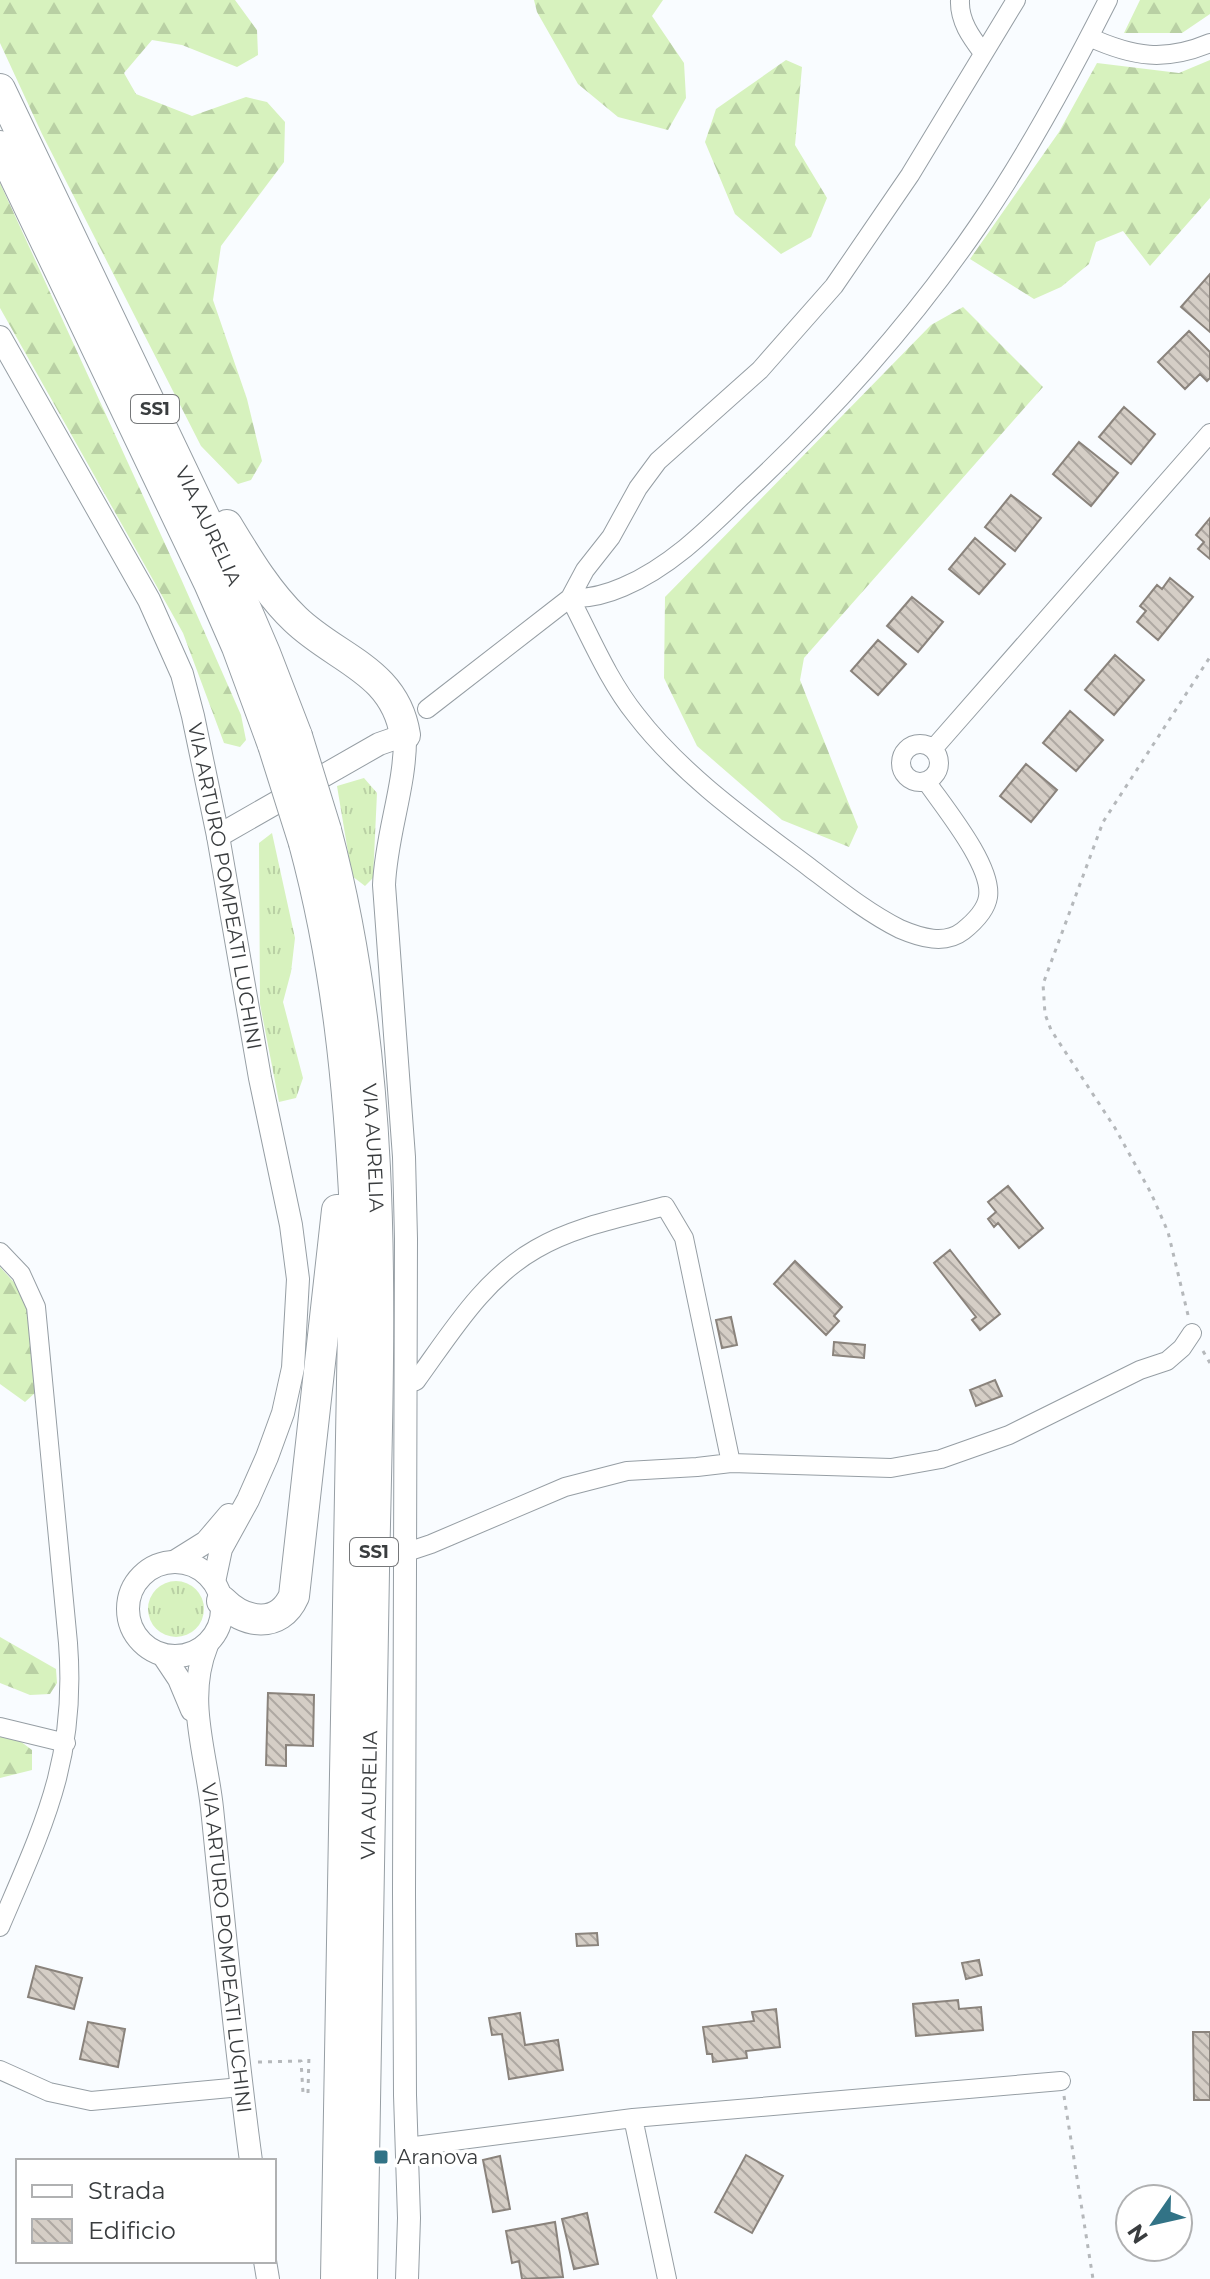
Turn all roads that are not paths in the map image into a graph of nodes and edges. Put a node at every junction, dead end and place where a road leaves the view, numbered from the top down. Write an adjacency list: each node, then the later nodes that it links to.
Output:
1 (960, 0): 6 (street)
2 (1016, 0): 6 (street)
3 (1108, 0): 4 (street)
4 (1089, 37): 5 (street); 12 (street)
5 (1210, 43)
6 (983, 53): 12 (street)
7 (0, 89): 9 (highway, VIA AURELIA / SS1)
8 (0, 146): 15 (highway, VIA AURELIA / SS1)
9 (68, 230): 14 (highway); 15 (highway, VIA AURELIA / SS1)
10 (0, 337): 18 (street, VIA ARTURO POMPEATI LUCHINI)
11 (1210, 433): 16 (street)
12 (570, 598): 13 (street); 17 (street)
13 (427, 709)
14 (405, 735): 18 (street); 23 (street)
15 (285, 741): 19 (highway, VIA AURELIA / SS1, bridge)
16 (933, 749): 17 (street); 17 (street)
17 (926, 781)
18 (218, 836): 25 (street, VIA ARTURO POMPEATI LUCHINI)
19 (315, 837): 20 (highway, VIA AURELIA / SS1); 42 (highway, VIA AURELIA / SS1)
20 (336, 989): 28 (highway); 41 (highway, VIA AURELIA / SS1)
21 (0, 1252): 33 (street)
22 (1192, 1333): 24 (street)
23 (405, 1384): 24 (street); 26 (street)
24 (731, 1463): 26 (street)
25 (258, 1475): 27 (street, VIA ARTURO POMPEATI LUCHINI); 28 (street, VIA ARTURO POMPEATI LUCHINI)
26 (404, 1553): 39 (street)
27 (174, 1562): 28 (street); 30 (street)
28 (218, 1591): 29 (street)
29 (207, 1645): 30 (street); 32 (street, VIA ARTURO POMPEATI LUCHINI)
30 (163, 1655): 32 (street, VIA ARTURO POMPEATI LUCHINI)
31 (0, 1727): 33 (street)
32 (199, 1735): 37 (street, VIA ARTURO POMPEATI LUCHINI)
33 (66, 1743): 34 (street)
34 (0, 1927)
35 (0, 2070): 37 (street)
36 (1061, 2081): 38 (street)
37 (241, 2087): 40 (street, VIA ARTURO POMPEATI LUCHINI)
38 (633, 2118): 39 (street); 44 (street)
39 (407, 2147): 43 (street)
40 (251, 2159)
41 (336, 2279)
42 (362, 2279)
43 (407, 2279)
44 (667, 2279)

